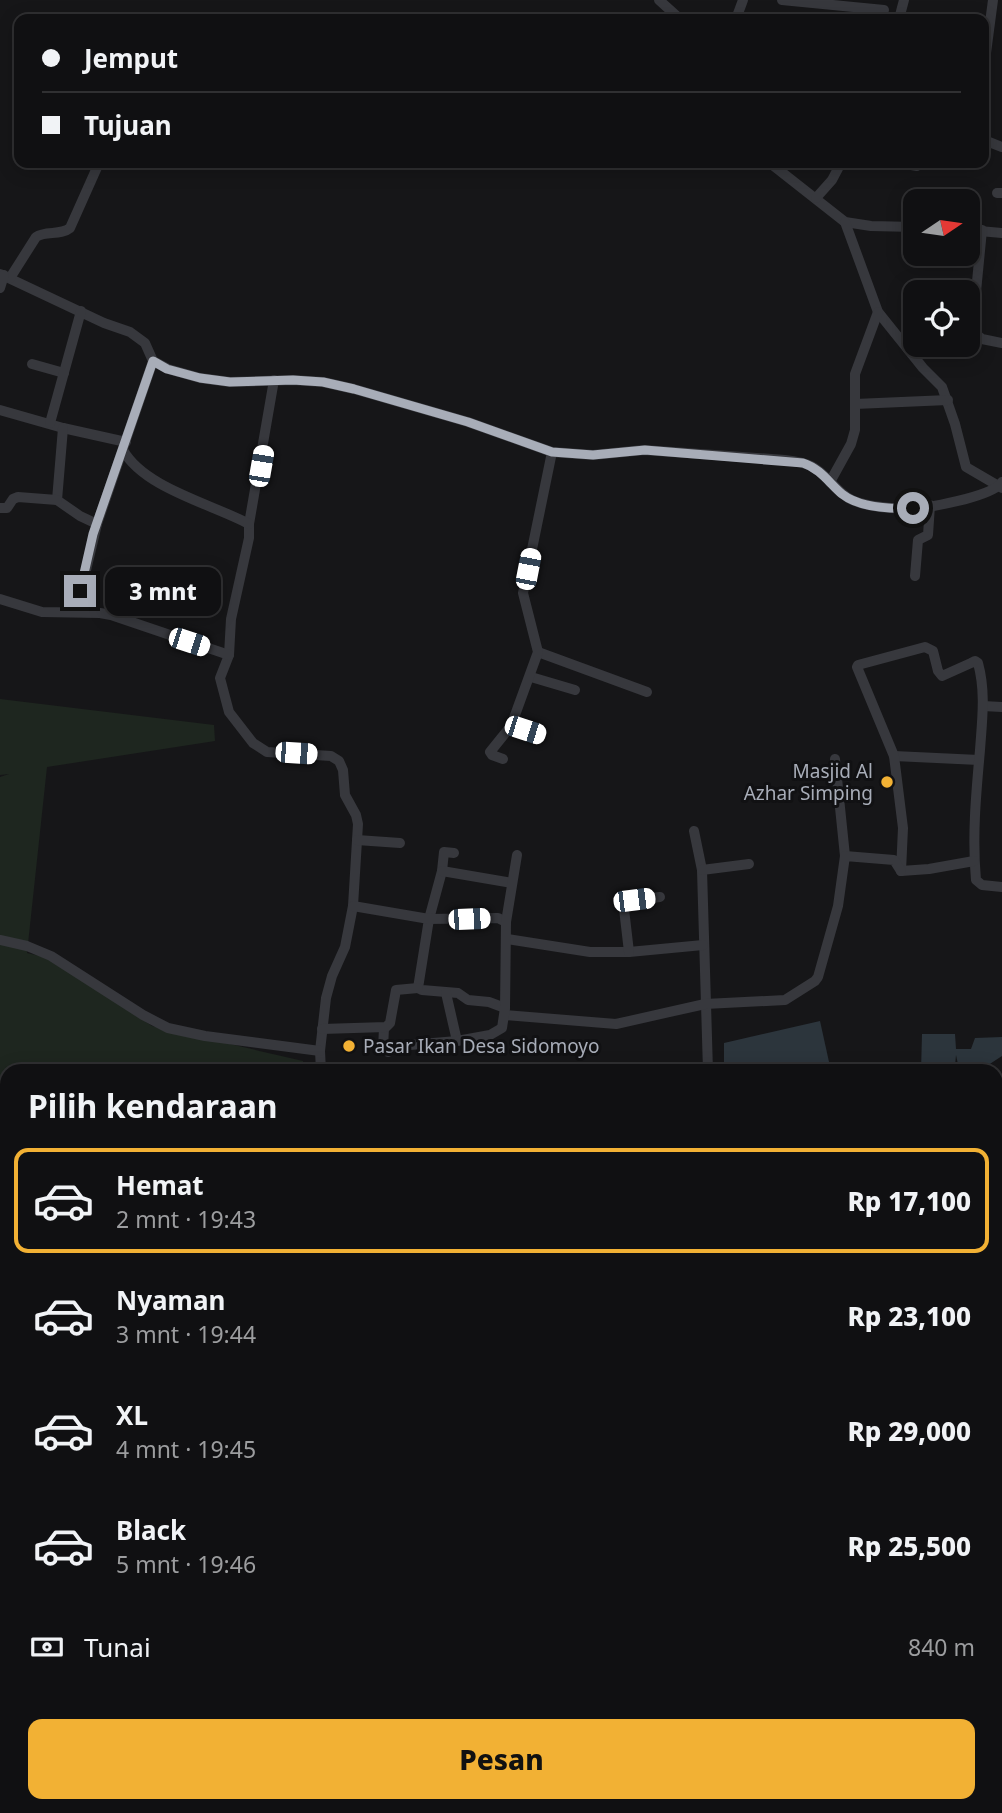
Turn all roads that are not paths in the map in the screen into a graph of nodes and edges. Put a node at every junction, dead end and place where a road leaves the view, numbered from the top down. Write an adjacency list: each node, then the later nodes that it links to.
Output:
1 (659, 0): 6 (street)
2 (782, 0): 5 (street)
3 (994, 0): 4 (street); 7 (street)
4 (1002, 2)
5 (884, 10)
6 (674, 14)
7 (989, 34)
8 (97, 168): 16 (street)
9 (777, 168): 11 (street)
10 (838, 168): 11 (street)
11 (816, 198): 12 (street)
12 (845, 222): 13 (street); 19 (street)
13 (903, 227)
14 (982, 230): 15 (street); 20 (street)
15 (1002, 233)
16 (5, 275): 17 (street); 18 (street)
17 (0, 288)
18 (81, 311): 21 (street); 23 (street)
19 (878, 312): 25 (street); 26 (street)
20 (1002, 343)
21 (153, 361): 24 (street); 30 (street)
22 (32, 363): 23 (street)
23 (64, 373): 28 (street)
24 (274, 380): 31 (street); 38 (street)
25 (948, 400): 26 (street); 33 (street)
26 (855, 404): 32 (street)
27 (0, 410): 28 (street)
28 (50, 423): 29 (street)
29 (63, 428): 30 (street); 34 (street)
30 (125, 446): 37 (street); 38 (street)
31 (552, 452): 32 (street); 42 (street)
32 (831, 482): 35 (street)
33 (1001, 485): 35 (street)
34 (57, 500): 36 (street); 37 (street)
35 (929, 505): 39 (street)
36 (0, 508)
37 (97, 524): 41 (street)
38 (249, 524): 43 (street)
39 (915, 576)
40 (0, 599): 41 (street)
41 (76, 612): 43 (street)
42 (538, 652): 44 (street); 46 (street)
43 (229, 655): 56 (street)
44 (531, 677): 45 (street); 49 (street)
45 (575, 690)
46 (647, 692)
47 (983, 706): 48 (street); 51 (street); 54 (street)
48 (1002, 707)
49 (511, 726): 50 (street); 52 (street)
50 (539, 735)
51 (894, 756): 54 (street); 65 (street)
52 (503, 759)
53 (835, 759): 60 (street)
54 (979, 760): 61 (street)
55 (694, 831): 63 (street)
56 (357, 841): 57 (street); 69 (street)
57 (400, 843)
58 (454, 853): 64 (street)
59 (517, 855): 66 (street)
60 (845, 856): 65 (street); 78 (street)
61 (974, 861): 65 (street); 67 (street)
62 (748, 864): 63 (street)
63 (702, 870): 74 (street)
64 (442, 871): 66 (street); 70 (street)
65 (901, 871)
66 (512, 883): 71 (street)
67 (1002, 887)
68 (660, 897): 75 (street)
69 (353, 906): 70 (street); 81 (street)
70 (429, 919): 71 (street); 76 (street)
71 (506, 922): 73 (street)
72 (0, 940): 83 (street)
73 (507, 940): 75 (street); 79 (street)
74 (703, 945): 75 (street); 78 (street)
75 (629, 952)
76 (418, 988): 77 (street); 80 (street)
77 (446, 993): 79 (street); 82 (street)
78 (705, 1004): 79 (street); 85 (street)
79 (505, 1012): 82 (street)
80 (384, 1028): 81 (street); 82 (street)
81 (322, 1029): 83 (street)
82 (457, 1041)
83 (320, 1051): 84 (street)
84 (321, 1064)
85 (708, 1064)

